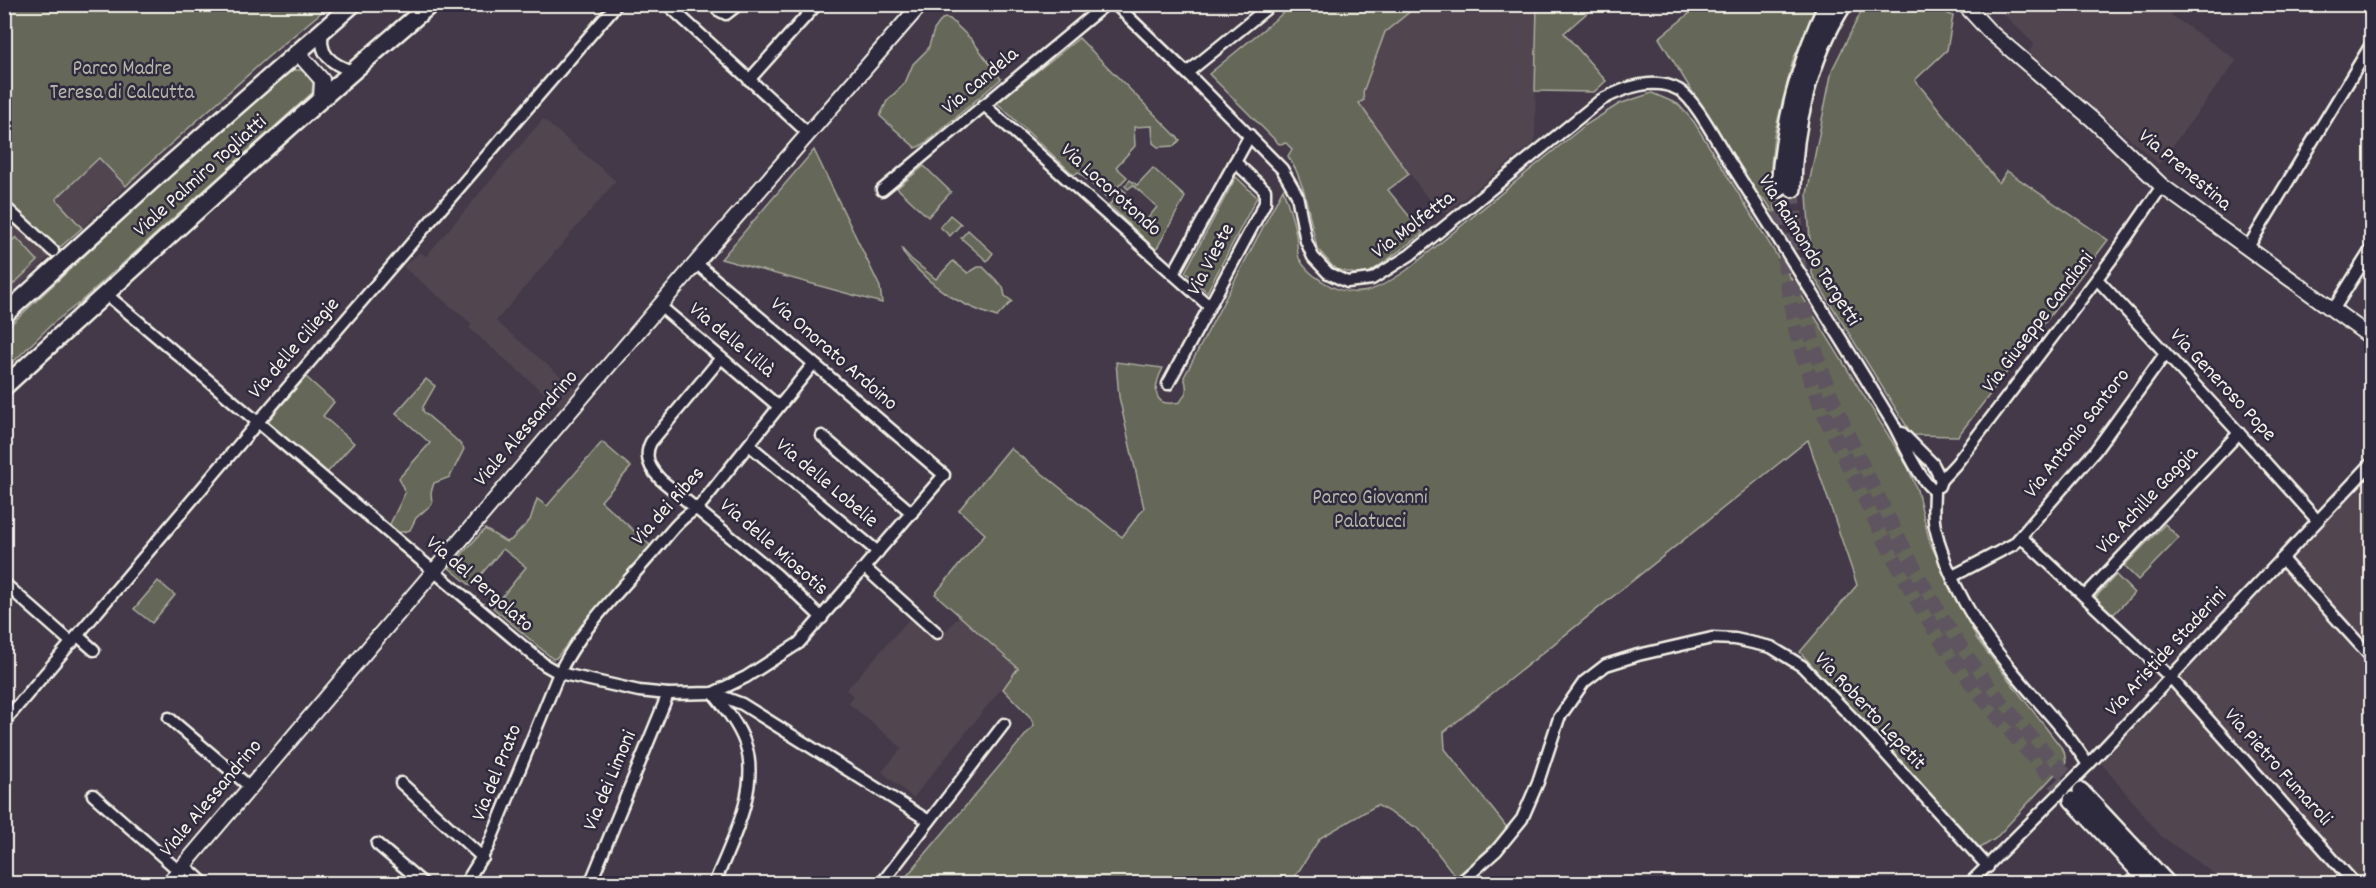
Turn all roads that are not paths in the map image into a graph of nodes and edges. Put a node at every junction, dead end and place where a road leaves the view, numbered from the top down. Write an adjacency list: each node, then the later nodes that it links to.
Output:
1 (353, 4): 17 (main road, Viale Palmiro Togliatti)
2 (431, 4): 20 (main road, Viale Palmiro Togliatti)
3 (617, 4): 50 (street, Via delle Ciliegie)
4 (667, 4): 22 (street)
5 (714, 4): 6 (street)
6 (739, 4)
7 (817, 4): 22 (street)
8 (921, 4): 26 (street, Viale Alessandrino)
9 (1106, 4): 25 (street, Via Candela)
10 (1115, 4): 21 (street, Via Molfetta)
11 (1272, 4): 21 (street)
12 (1827, 4): 13 (main road)
13 (1844, 4)
14 (1954, 4): 16 (street, Via Prenestina)
15 (1964, 4): 16 (street, Via Prenestina)
16 (1980, 22): 29 (street, Via Prenestina)
17 (324, 28): 19 (main road, Viale Palmiro Togliatti); 20 (street)
18 (2372, 44): 33 (street)
19 (297, 52): 23 (street); 42 (main road, Viale Palmiro Togliatti)
20 (353, 71): 23 (main road, Viale Palmiro Togliatti)
21 (1187, 73): 27 (street, Via Molfetta)
22 (749, 80): 26 (street)
23 (321, 99): 38 (main road, Viale Palmiro Togliatti)
24 (1688, 99): 27 (street, Via Molfetta); 51 (street, Via Raimondo Targetti)
25 (984, 105): 30 (street, Via Candela); 36 (street, Via Locorotondo)
26 (809, 134): 35 (street, Viale Alessandrino)
27 (1250, 135): 28 (street)
28 (1235, 162): 36 (street); 40 (street, Via Vieste)
29 (2162, 186): 33 (street, Via Prenestina); 37 (street, Via Giuseppe Candiani)
30 (882, 190)
31 (4, 206): 34 (street)
32 (2372, 248): 41 (street)
33 (2247, 249): 41 (street, Via Prenestina)
34 (53, 251)
35 (696, 263): 39 (street, Viale Alessandrino); 58 (street, Via Onorato Ardoino)
36 (1173, 274): 40 (street, Via Locorotondo)
37 (2097, 279): 44 (street, Via Generoso Pope); 59 (street, Via Giuseppe Candiani)
38 (105, 293): 48 (main road, Viale Palmiro Togliatti); 50 (street, Via del Pergolato)
39 (660, 306): 45 (street, Via delle Lillà); 68 (street, Viale Alessandrino)
40 (1209, 306): 47 (street, Via Vieste)
41 (2333, 310): 43 (street, Via Prenestina)
42 (4, 315)
43 (2372, 338)
44 (2165, 354): 52 (street, Via Generoso Pope); 64 (street, Via Antonio Santoro)
45 (721, 358): 49 (street, Via delle Lillà); 61 (street, Via delle Miosotis)
46 (810, 368): 49 (street, Via dei Ribes)
47 (1168, 384)
48 (4, 387)
49 (778, 406): 54 (street, Via dei Ribes)
50 (257, 423): 68 (street, Via del Pergolato); 74 (street, Via delle Ciliegie)
51 (1893, 424): 55 (street, Via Raimondo Targetti); 57 (street, Via Raimondo Targetti)
52 (2239, 433): 63 (street, Via Generoso Pope); 71 (street, Via Achille Gaggia)
53 (822, 436): 62 (street)
54 (749, 445): 61 (street, Via dei Ribes); 65 (street, Via delle Lobelie)
55 (1923, 454): 57 (street); 59 (street, Via Raimondo Targetti)
56 (2372, 463): 63 (street, Via Aristide Staderini)
57 (1916, 464): 60 (street, Via Raimondo Targetti)
58 (944, 475): 62 (street, Via del Pergolato)
59 (1941, 480): 60 (street)
60 (1934, 490): 69 (street)
61 (698, 508): 72 (street, Via delle Miosotis); 77 (street, Via dei Ribes)
62 (912, 513): 65 (street, Via del Pergolato)
63 (2317, 520): 66 (street, Via Aristide Staderini)
64 (2021, 537): 69 (street, Via Antonio Santoro); 71 (street, Via Pietro Fumaroli)
65 (878, 552): 67 (street, Via del Pergolato)
66 (2282, 559): 76 (street); 78 (street, Via Aristide Staderini)
67 (865, 568): 72 (street, Via del Pergolato); 73 (street)
68 (434, 572): 77 (street, Via del Pergolato); 86 (street, Viale Alessandrino)
69 (1953, 576): 84 (street)
70 (4, 583): 74 (street)
71 (2085, 596): 78 (street, Via Pietro Fumaroli)
72 (822, 618): 79 (street, Via del Pergolato)
73 (937, 633)
74 (75, 639): 75 (street); 82 (street, Via delle Ciliegie)
75 (94, 650)
76 (2372, 658)
77 (559, 673): 80 (street, Via del Pergolato); 90 (street, Via del Prato)
78 (2171, 678): 84 (street, Via Aristide Staderini); 104 (street, Via Pietro Fumaroli)
79 (713, 693): 80 (street, Via del Pergolato); 88 (street); 98 (street)
80 (668, 694): 97 (street, Via dei Limoni)
81 (170, 718): 86 (street)
82 (4, 722)
83 (1004, 724): 88 (street)
84 (2088, 765): 91 (street, Via Aristide Staderini)
85 (401, 783): 90 (street)
86 (250, 787): 92 (street, Viale Alessandrino)
87 (93, 795): 92 (street)
88 (928, 821): 99 (street)
89 (377, 844): 95 (street)
90 (483, 858): 96 (street, Via del Prato)
91 (1988, 867): 100 (street, Via Roberto Lepetit); 101 (street, Via Aristide Staderini)
92 (181, 868): 93 (street, Viale Alessandrino); 94 (street)
93 (168, 884)
94 (205, 884)
95 (424, 884)
96 (465, 884)
97 (590, 884)
98 (714, 884)
99 (881, 884)
100 (1459, 884)
101 (1969, 884)
102 (2151, 884): 103 (main road)
103 (2168, 884)
104 (2355, 884)

